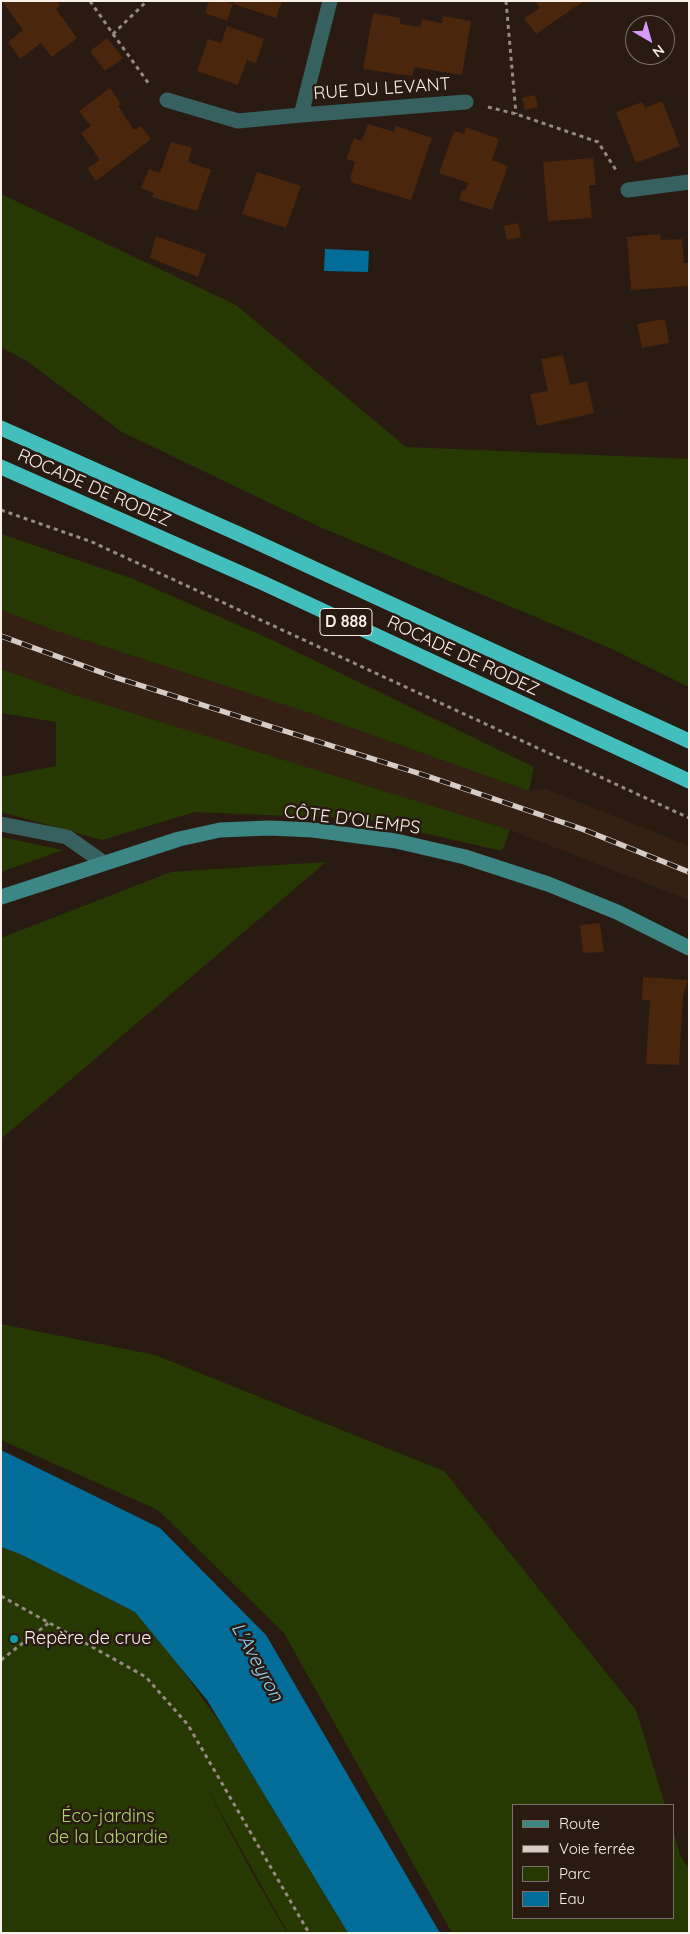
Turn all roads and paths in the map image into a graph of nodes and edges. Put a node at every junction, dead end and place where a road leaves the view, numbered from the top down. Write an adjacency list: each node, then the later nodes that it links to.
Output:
1 (90, 1): 5 (path)
2 (147, 1): 5 (path)
3 (330, 1): 9 (street, RUE DU LEVANT)
4 (506, 1): 8 (path)
5 (113, 34): 6 (path)
6 (167, 100): 9 (street, RUE DU LEVANT)
7 (466, 102): 8 (path); 9 (street, RUE DU LEVANT)
8 (516, 114): 11 (path)
9 (301, 115)
10 (689, 182): 11 (street)
11 (628, 190)
12 (1, 428): 17 (highway, ROCADE DE RODEZ / D 888)
13 (1, 467): 15 (highway, ROCADE DE RODEZ / D 888)
14 (1, 475): 15 (street)
15 (31, 482): 18 (highway, ROCADE DE RODEZ / D 888)
16 (1, 510): 19 (path)
17 (689, 741)
18 (689, 781)
19 (689, 818)
20 (1, 824): 21 (street)
21 (104, 862): 22 (street, CÔTE D'OLEMPS); 23 (street, CÔTE D'OLEMPS)
22 (1, 897)
23 (689, 948)
24 (1, 1596): 25 (path)
25 (50, 1622): 26 (path); 27 (path)
26 (1, 1660)
27 (309, 1933)

